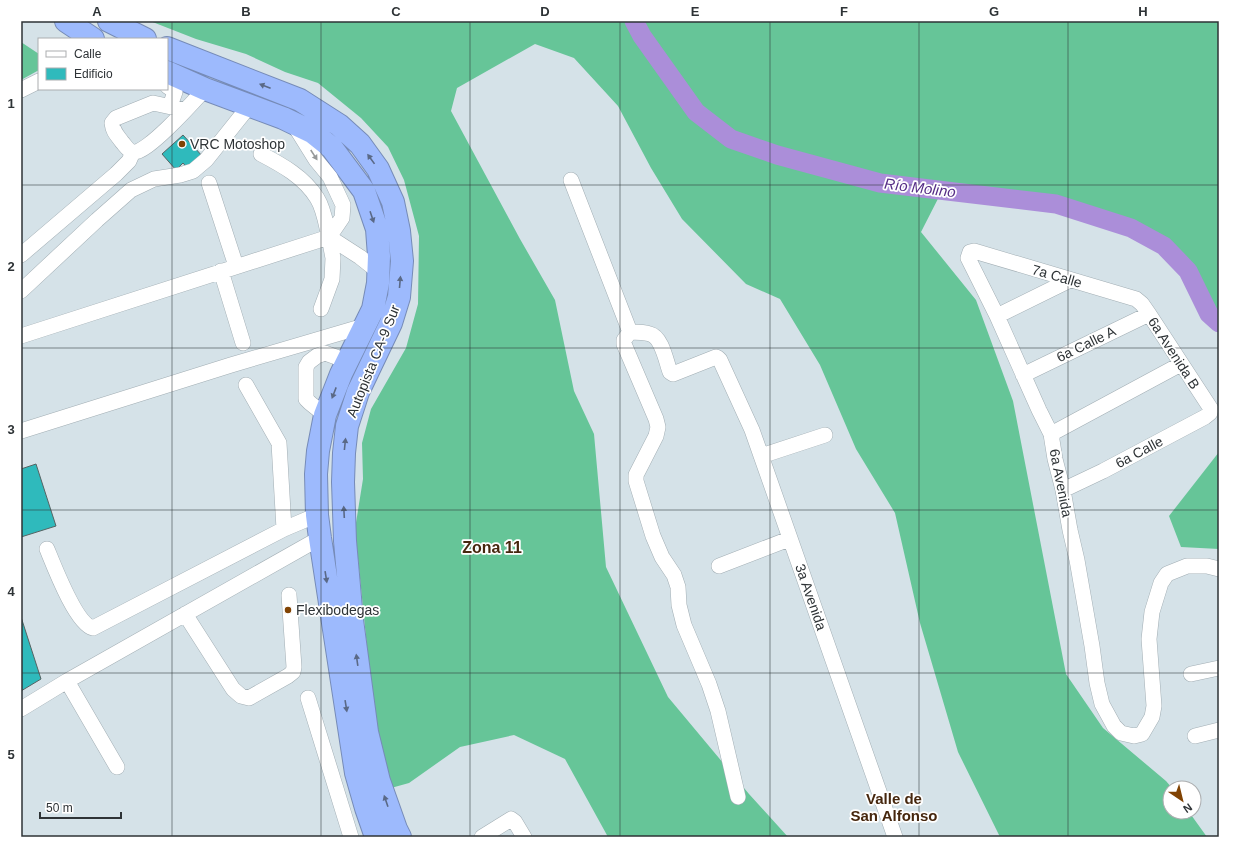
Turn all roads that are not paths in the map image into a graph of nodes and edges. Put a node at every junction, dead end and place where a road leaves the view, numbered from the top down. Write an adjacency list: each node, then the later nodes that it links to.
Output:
1 (66, 21): 3 (highway)
2 (109, 21): 4 (highway)
3 (92, 38)
4 (143, 38)
5 (168, 48): 49 (highway, Autopista CA-9 Sur, one-way to 5)
6 (168, 72): 9 (highway, Autopista CA-9 Sur)
7 (38, 82): 10 (street)
8 (168, 87): 12 (street)
9 (205, 89): 11 (highway, Autopista CA-9 Sur); 12 (street)
10 (21, 90)
11 (250, 106): 13 (highway, Autopista CA-9 Sur); 25 (street)
12 (178, 108): 14 (street); 14 (street)
13 (293, 122): 18 (street, one-way to 18); 23 (highway, Autopista CA-9 Sur, one-way to 23)
14 (133, 152): 20 (street)
15 (260, 154): 18 (street)
16 (571, 180): 31 (street)
17 (209, 183): 21 (street)
18 (328, 237): 21 (street); 23 (street); 27 (street)
19 (979, 253): 24 (street, 7a Calle); 29 (street, 6a Avenida)
20 (21, 255)
21 (236, 266): 22 (street)
22 (221, 271): 32 (street); 33 (street)
23 (378, 272): 30 (highway, Autopista CA-9 Sur)
24 (1070, 280): 26 (street, 7a Calle); 29 (street)
25 (21, 291)
26 (1136, 299): 28 (street, 6a Avenida B)
27 (321, 309)
28 (1149, 314): 35 (street, 6a Avenida B); 36 (street, 6a Calle A)
29 (997, 316): 36 (street, 6a Avenida)
30 (364, 326): 34 (highway, Autopista CA-9 Sur); 40 (street)
31 (630, 332): 43 (street, 3a Avenida); 63 (street)
32 (21, 336)
33 (242, 343)
34 (348, 361): 39 (highway, Autopista CA-9 Sur, one-way to 39); 39 (street)
35 (1181, 364): 38 (street, 6a Avenida B); 41 (street)
36 (1023, 375): 41 (street, 6a Avenida)
37 (246, 385): 46 (street)
38 (1211, 409): 44 (street, 6a Calle)
39 (325, 415): 45 (highway, Autopista CA-9 Sur)
40 (21, 431)
41 (1051, 434): 44 (street, 6a Avenida)
42 (825, 435): 43 (street)
43 (761, 456): 48 (street, 3a Avenida)
44 (1063, 490): 52 (street, 6a Avenida)
45 (317, 514): 46 (street); 47 (highway, Autopista CA-9 Sur)
46 (284, 530): 50 (street)
47 (320, 538): 49 (highway); 54 (street); 65 (highway, Autopista CA-9 Sur, one-way to 65)
48 (789, 539): 51 (street); 69 (street, 3a Avenida)
49 (345, 541): 66 (highway, Autopista CA-9 Sur, one-way to 49)
50 (47, 549)
51 (719, 566)
52 (1219, 569)
53 (289, 595): 54 (street)
54 (185, 614): 57 (street)
55 (1219, 668): 56 (street)
56 (1191, 674)
57 (67, 681): 59 (street); 62 (street)
58 (308, 698): 64 (street)
59 (21, 709)
60 (1219, 730): 61 (street)
61 (1195, 736)
62 (117, 768)
63 (738, 796)
64 (351, 837)
65 (376, 837)
66 (400, 837)
67 (482, 837): 68 (street)
68 (524, 837)
69 (895, 837)

